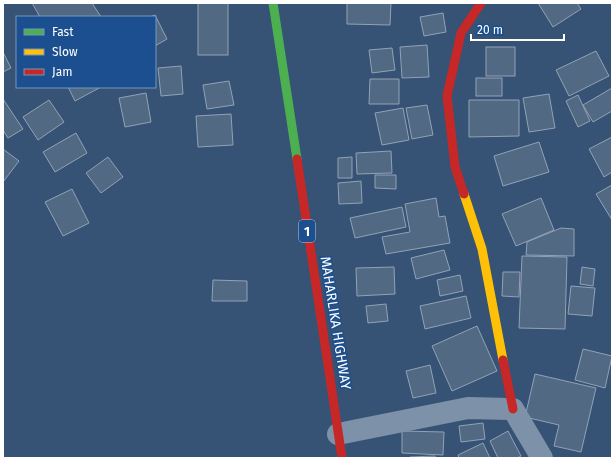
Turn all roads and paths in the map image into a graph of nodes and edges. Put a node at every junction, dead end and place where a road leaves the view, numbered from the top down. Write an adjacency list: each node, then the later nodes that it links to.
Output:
1 (273, 3): 4 (main road, MAHARLIKA HIGHWAY / 1)
2 (482, 3): 3 (main road)
3 (513, 409): 4 (street); 6 (street)
4 (338, 434): 5 (main road, MAHARLIKA HIGHWAY / 1)
5 (342, 458)
6 (542, 458)

